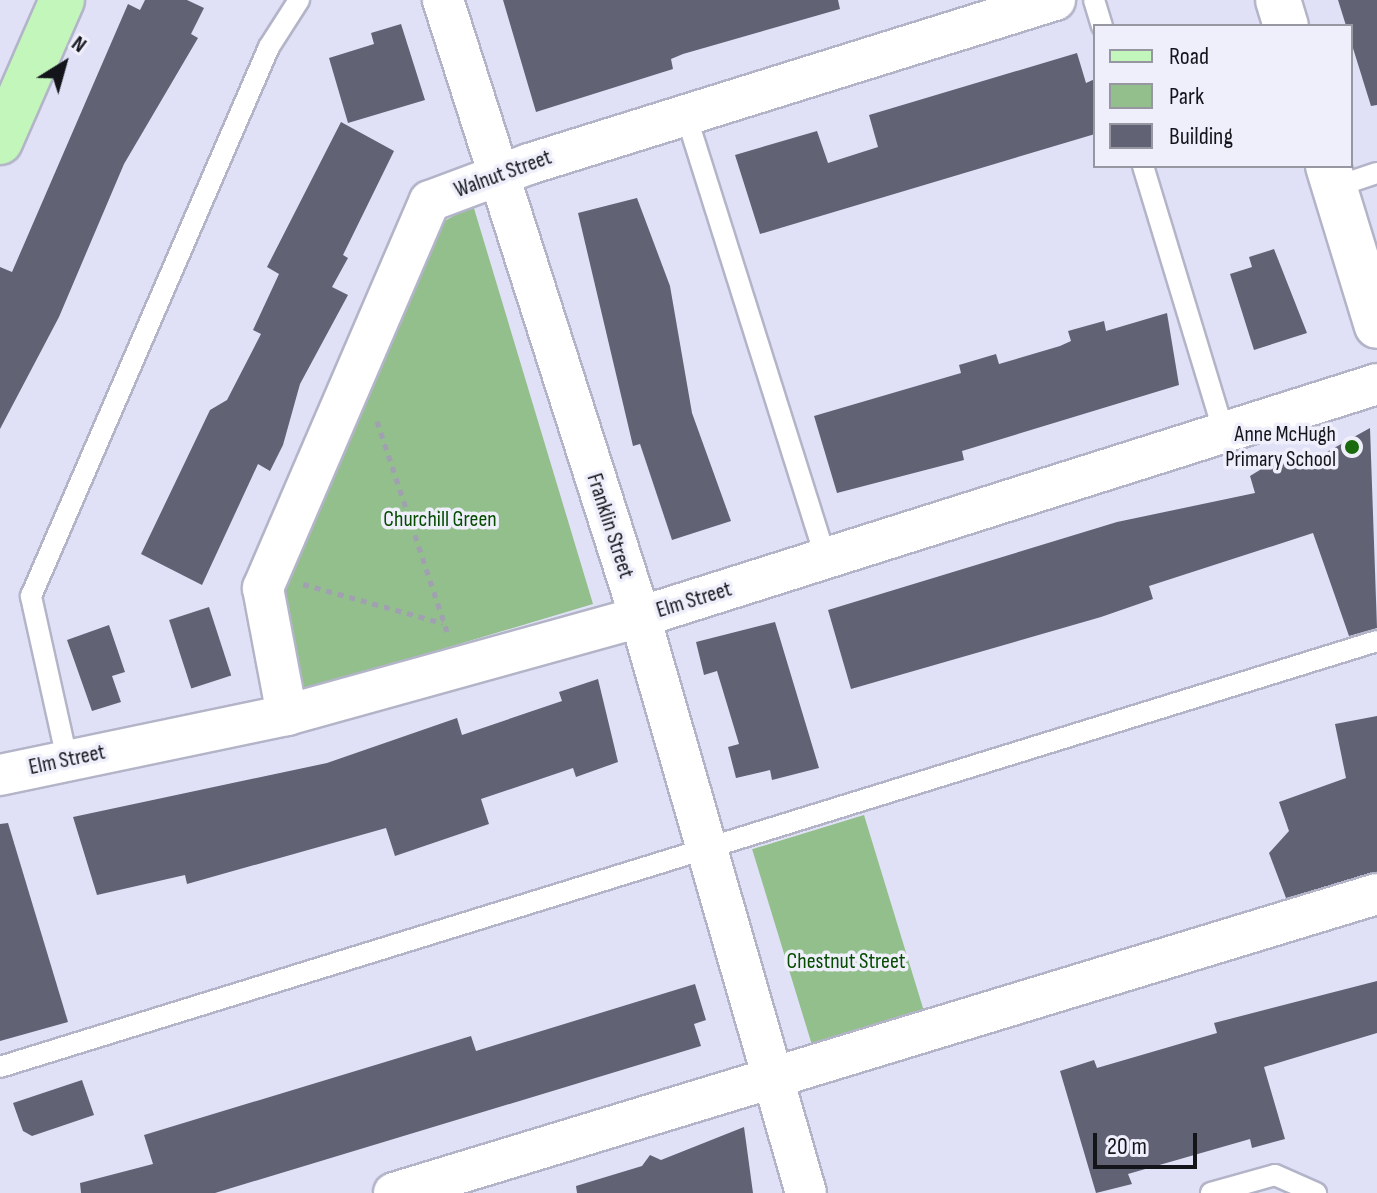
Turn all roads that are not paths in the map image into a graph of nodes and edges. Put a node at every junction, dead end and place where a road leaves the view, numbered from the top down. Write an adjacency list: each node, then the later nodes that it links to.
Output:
1 (62, 0): 10 (main road)
2 (299, 0): 22 (lane)
3 (443, 0): 13 (street, Franklin Street)
4 (1055, 0): 9 (street, Walnut Street)
5 (1094, 0): 7 (lane)
6 (1278, 0): 8 (street)
7 (1101, 24)
8 (1285, 24)
9 (686, 115): 13 (street, Walnut Street); 18 (lane)
10 (0, 142)
11 (1144, 168): 17 (lane)
12 (1377, 173): 14 (lane)
13 (495, 175): 19 (street, Franklin Street); 21 (street, Walnut Street)
14 (1331, 176): 15 (street)
15 (1377, 326)
16 (1377, 384): 17 (street, Elm Street)
17 (1224, 432): 18 (street, Elm Street)
18 (826, 559): 19 (street, Elm Street)
19 (640, 617): 21 (street, Elm Street); 24 (street, Franklin Street)
20 (1377, 641): 24 (lane)
21 (287, 715): 22 (street, Elm Street)
22 (67, 759): 23 (street, Elm Street)
23 (0, 775)
24 (705, 848): 26 (lane); 27 (street, Franklin Street)
25 (1377, 894): 27 (street)
26 (0, 1067)
27 (772, 1082): 28 (street); 29 (street, Franklin Street)
28 (394, 1193)
29 (806, 1193)
30 (1211, 1193): 31 (lane)
31 (1316, 1193)

